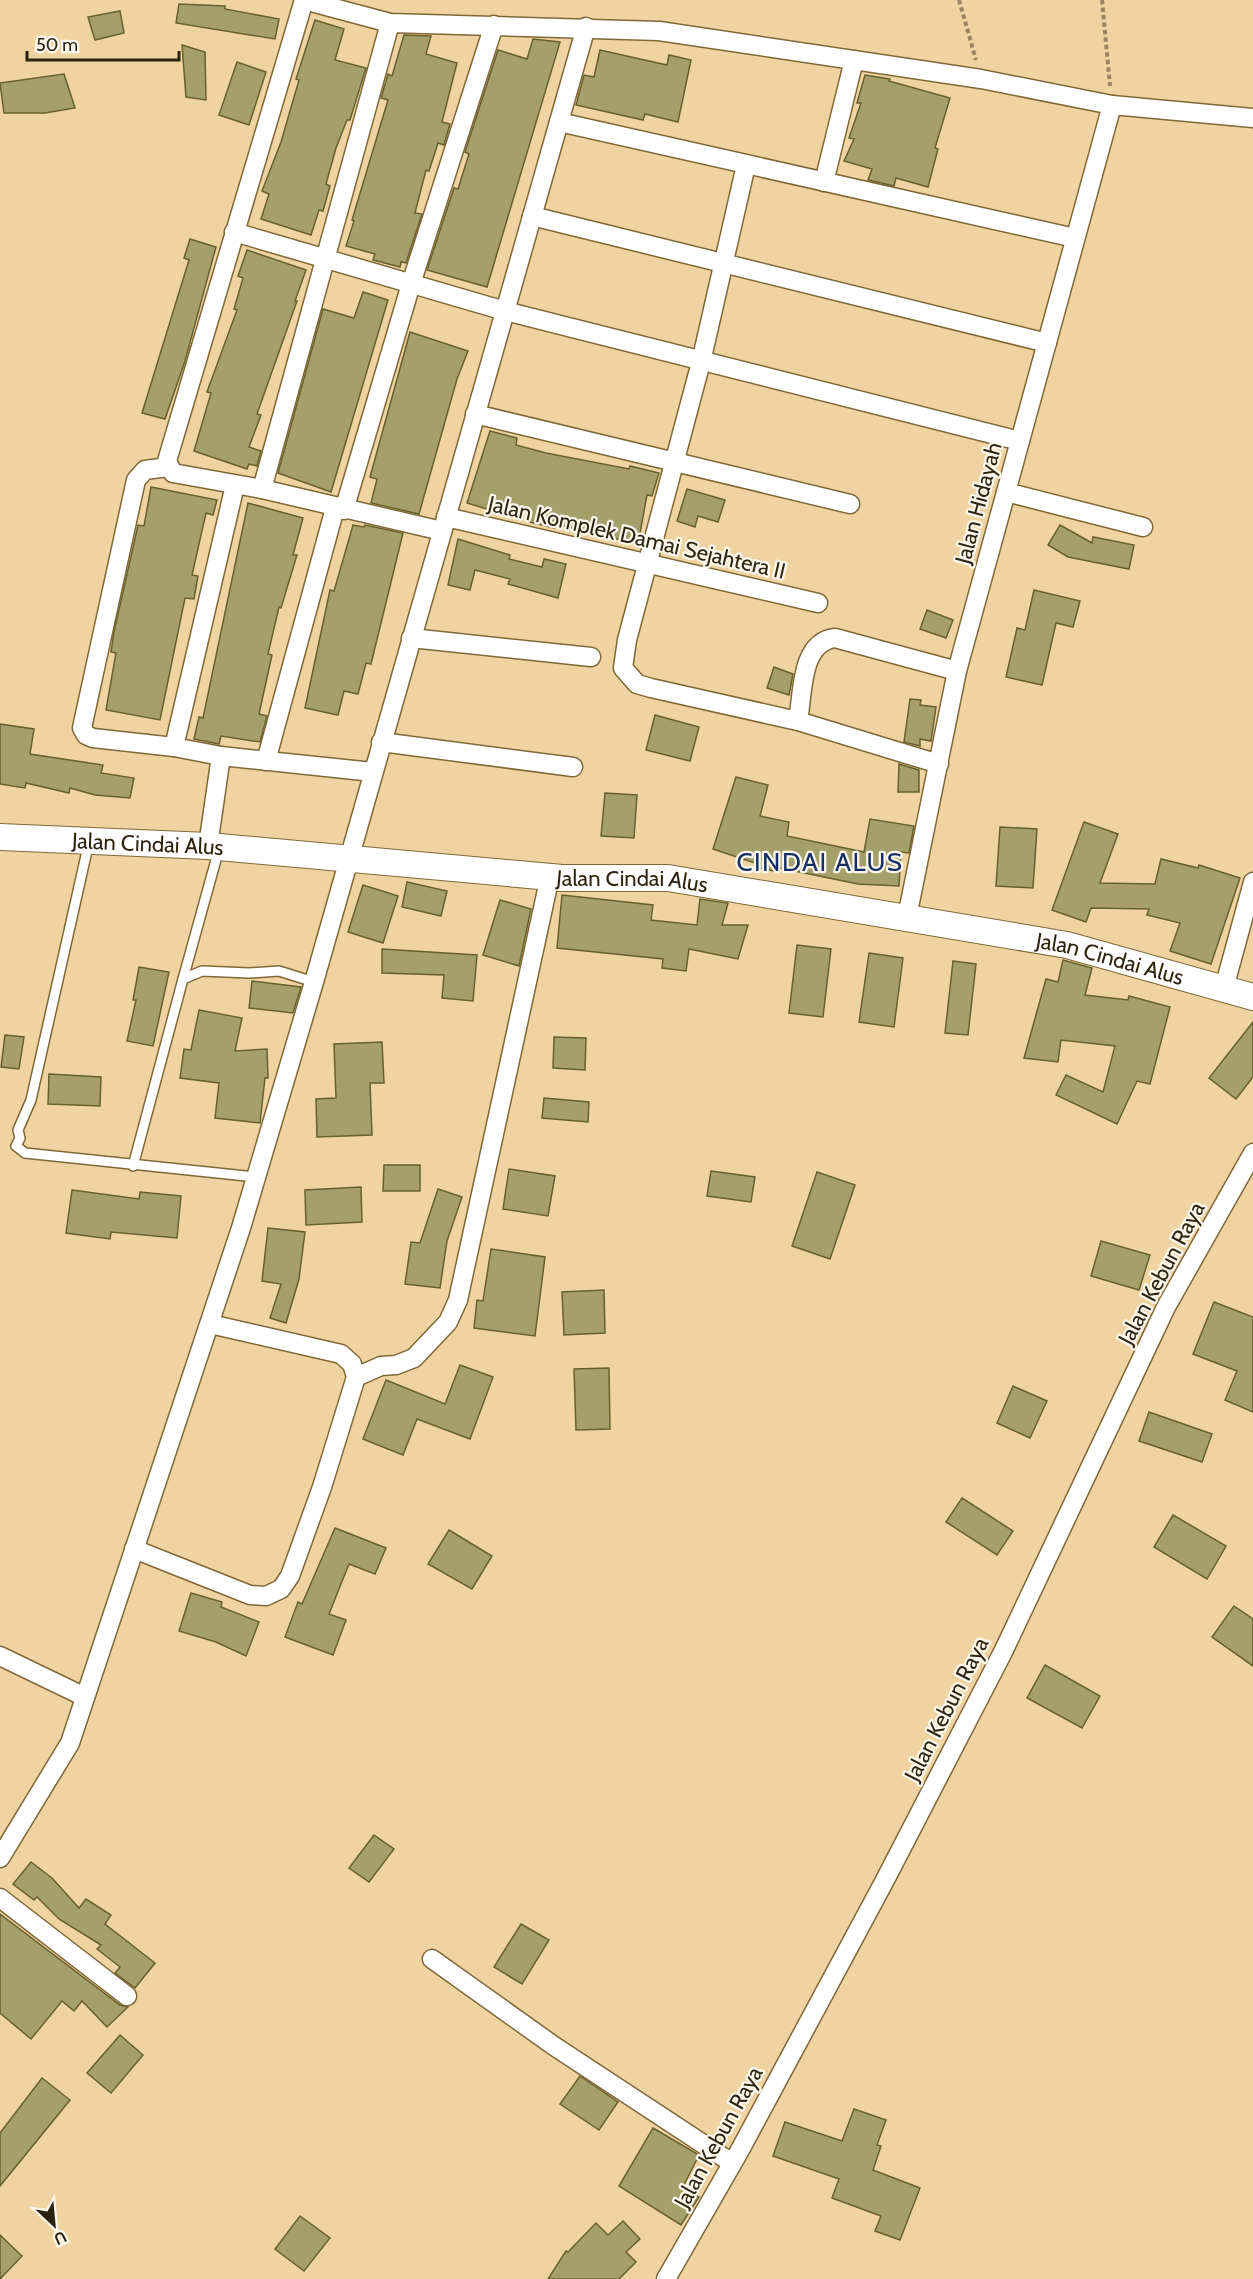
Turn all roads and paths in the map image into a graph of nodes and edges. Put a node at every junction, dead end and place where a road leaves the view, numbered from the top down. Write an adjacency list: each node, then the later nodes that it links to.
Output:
1 (304, 0): 4 (street); 15 (street)
2 (958, 0): 8 (path)
3 (1102, 0): 9 (path)
4 (390, 23): 5 (street); 17 (street)
5 (494, 25): 6 (street); 19 (street)
6 (586, 27): 7 (street); 11 (street)
7 (854, 60): 8 (street); 13 (street)
8 (981, 80): 9 (street)
9 (1112, 105): 10 (street); 16 (street, Jalan Hidayah)
10 (1253, 118)
11 (559, 122): 12 (street); 14 (street)
12 (746, 165): 13 (street); 18 (street)
13 (824, 182): 16 (street)
14 (532, 216): 18 (street); 20 (street)
15 (234, 232): 17 (street); 26 (street)
16 (1076, 238): 21 (street, Jalan Hidayah)
17 (325, 259): 19 (street); 28 (street)
18 (725, 263): 21 (street); 22 (street)
19 (411, 284): 20 (street); 31 (street)
20 (505, 311): 22 (street); 23 (street)
21 (1047, 343): 24 (street, Jalan Hidayah)
22 (701, 362): 24 (street); 25 (street)
23 (475, 414): 25 (street); 32 (street)
24 (1020, 441): 29 (street, Jalan Hidayah)
25 (675, 462): 30 (street); 34 (street)
26 (168, 466): 27 (street, Jalan Komplek Damai Sejahtera II); 41 (street)
27 (236, 484): 28 (street, Jalan Komplek Damai Sejahtera II); 41 (street)
28 (262, 489): 31 (street, Jalan Komplek Damai Sejahtera II)
29 (1006, 492): 33 (street); 38 (street, Jalan Hidayah)
30 (850, 504)
31 (339, 509): 32 (street, Jalan Komplek Damai Sejahtera II); 43 (street)
32 (444, 524): 34 (street, Jalan Komplek Damai Sejahtera II); 36 (street)
33 (1143, 527)
34 (649, 564): 35 (street, Jalan Komplek Damai Sejahtera II); 39 (street)
35 (818, 603)
36 (411, 638): 37 (street); 40 (street)
37 (591, 657)
38 (957, 671): 39 (street); 44 (street, Jalan Hidayah)
39 (798, 722): 44 (street)
40 (381, 742): 45 (street); 46 (street)
41 (174, 747): 42 (street)
42 (220, 756): 43 (street); 49 (street)
43 (266, 761): 46 (street)
44 (939, 764): 53 (street, Jalan Hidayah)
45 (573, 767)
46 (373, 772): 50 (street)
47 (0, 837): 48 (street, Jalan Cindai Alus)
48 (90, 840): 49 (street, Jalan Cindai Alus); 59 (lane)
49 (214, 846): 50 (street, Jalan Cindai Alus); 54 (lane)
50 (348, 859): 51 (street, Jalan Cindai Alus); 55 (street)
51 (550, 876): 53 (street, Jalan Cindai Alus); 62 (street)
52 (1253, 882): 56 (street)
53 (907, 917): 56 (street, Jalan Cindai Alus)
54 (183, 979): 55 (lane); 59 (lane)
55 (314, 982): 60 (street)
56 (1224, 987): 57 (street, Jalan Cindai Alus)
57 (1253, 997)
58 (1253, 1153): 70 (street, Jalan Kebun Raya)
59 (133, 1166): 60 (lane)
60 (256, 1177): 61 (street)
61 (210, 1324): 62 (street); 63 (street)
62 (356, 1377): 63 (street)
63 (135, 1549): 65 (street)
64 (0, 1656): 65 (street)
65 (85, 1697): 66 (street)
66 (0, 1858)
67 (0, 1898): 69 (street)
68 (432, 1959): 70 (street)
69 (127, 1996)
70 (732, 2163): 71 (street, Jalan Kebun Raya)
71 (666, 2279)

